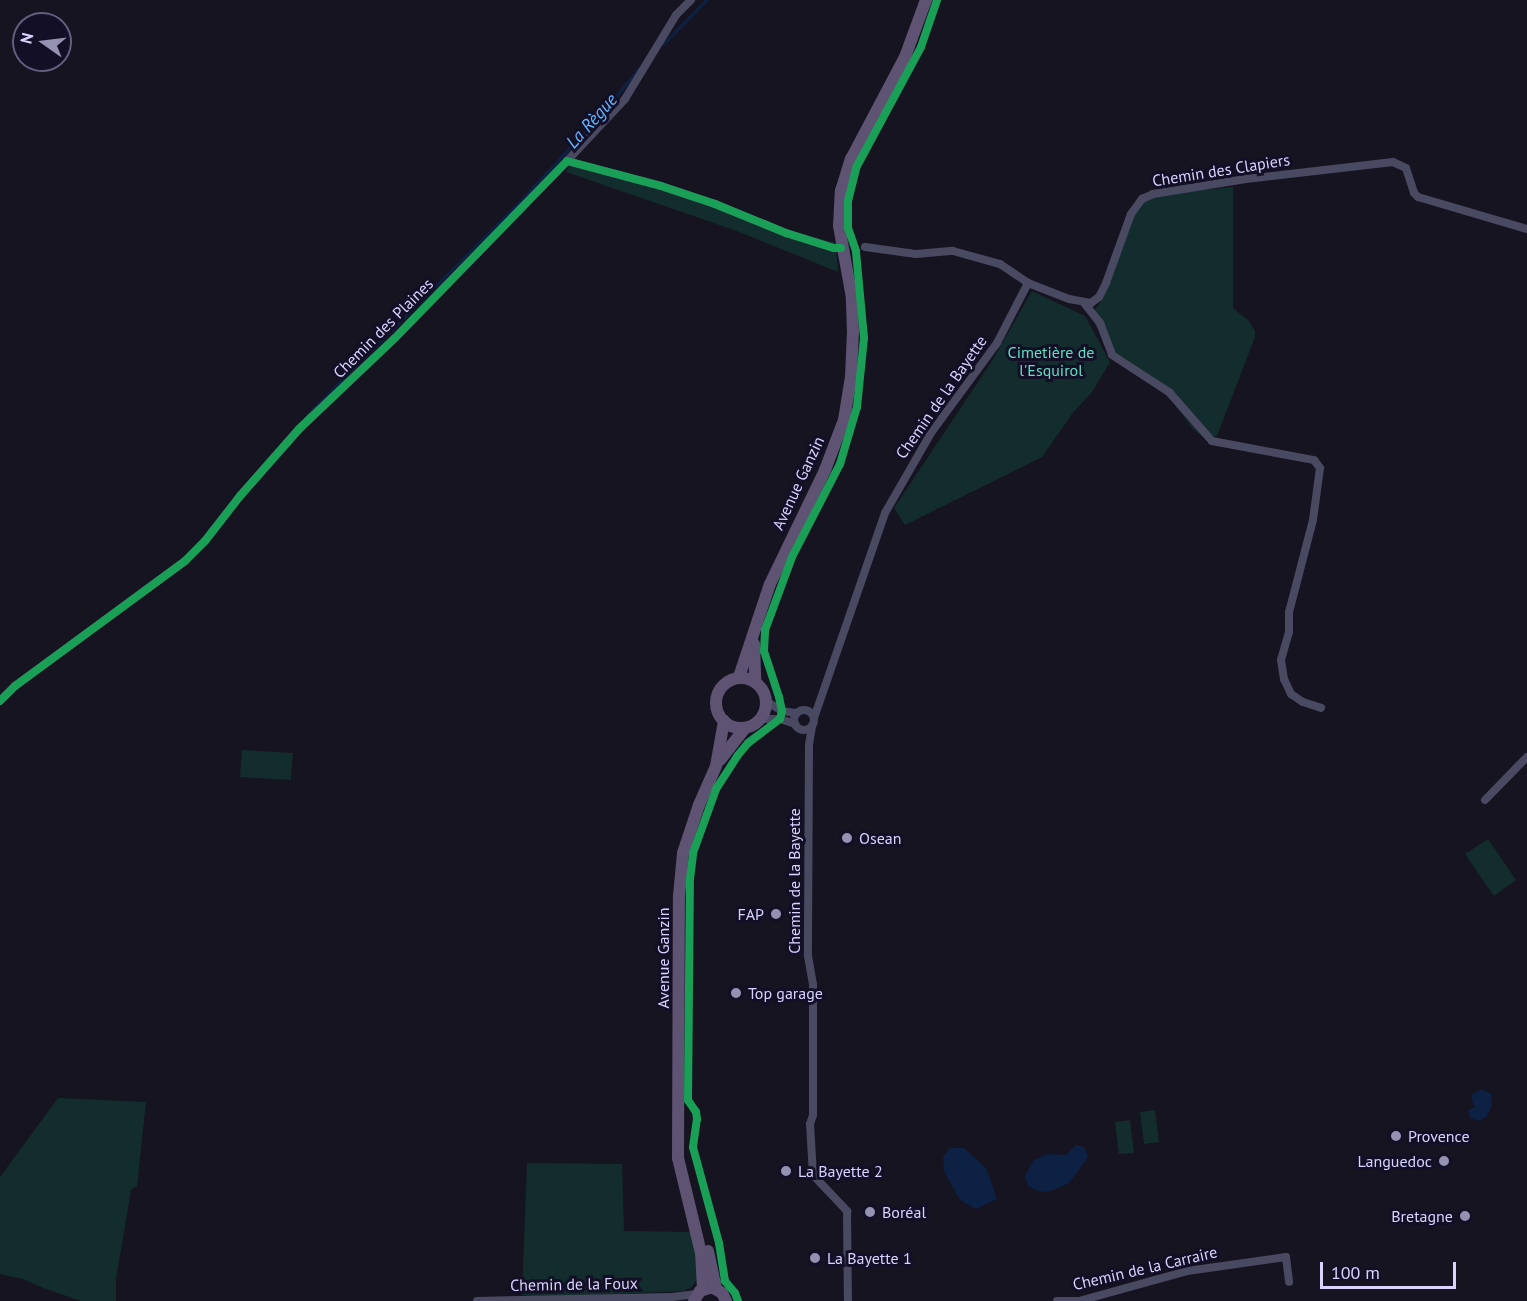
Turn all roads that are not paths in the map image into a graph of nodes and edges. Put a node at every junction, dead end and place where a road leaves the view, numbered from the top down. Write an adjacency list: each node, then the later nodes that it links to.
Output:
1 (691, 0): 3 (street, Chemin des Plaines)
2 (926, 0): 6 (main road, Avenue Ganzin)
3 (567, 161): 6 (street); 12 (street, Chemin des Plaines)
4 (1527, 229): 8 (street, Chemin des Clapiers)
5 (865, 247): 7 (street)
6 (841, 248): 9 (main road, Avenue Ganzin)
7 (1028, 284): 8 (street); 16 (street, Chemin de la Bayette)
8 (1084, 303): 14 (street)
9 (754, 636): 10 (main road, Avenue Ganzin); 11 (main road, Avenue Ganzin)
10 (739, 677): 11 (main road); 18 (main road)
11 (755, 681): 13 (main road)
12 (0, 700)
13 (766, 701): 15 (street); 17 (main road)
14 (1321, 708)
15 (797, 713): 16 (street); 19 (street)
16 (812, 718): 19 (street); 21 (street, Chemin de la Bayette)
17 (760, 719): 19 (street); 20 (main road)
18 (724, 721): 20 (main road); 23 (main road, Avenue Ganzin)
19 (799, 727): 21 (street, Chemin de la Bayette)
20 (745, 728): 23 (main road, Avenue Ganzin)
21 (809, 745): 35 (street, Chemin de la Bayette)
22 (1527, 757): 24 (street)
23 (716, 766): 25 (main road, Avenue Ganzin)
24 (1485, 800)
25 (679, 1085): 27 (main road, Avenue Ganzin); 28 (main road, Avenue Ganzin)
26 (1289, 1282): 36 (street, Chemin de la Carraire)
27 (716, 1288): 28 (main road); 30 (main road)
28 (698, 1295): 29 (street, Chemin de la Foux)
29 (676, 1299): 34 (street, Chemin de la Foux)
30 (728, 1300)
31 (479, 1301): 32 (street, Chemin de la Foux)
32 (492, 1301): 33 (street, Chemin de la Foux)
33 (507, 1301): 34 (street, Chemin de la Foux)
34 (519, 1301)
35 (848, 1301)
36 (1057, 1301)

